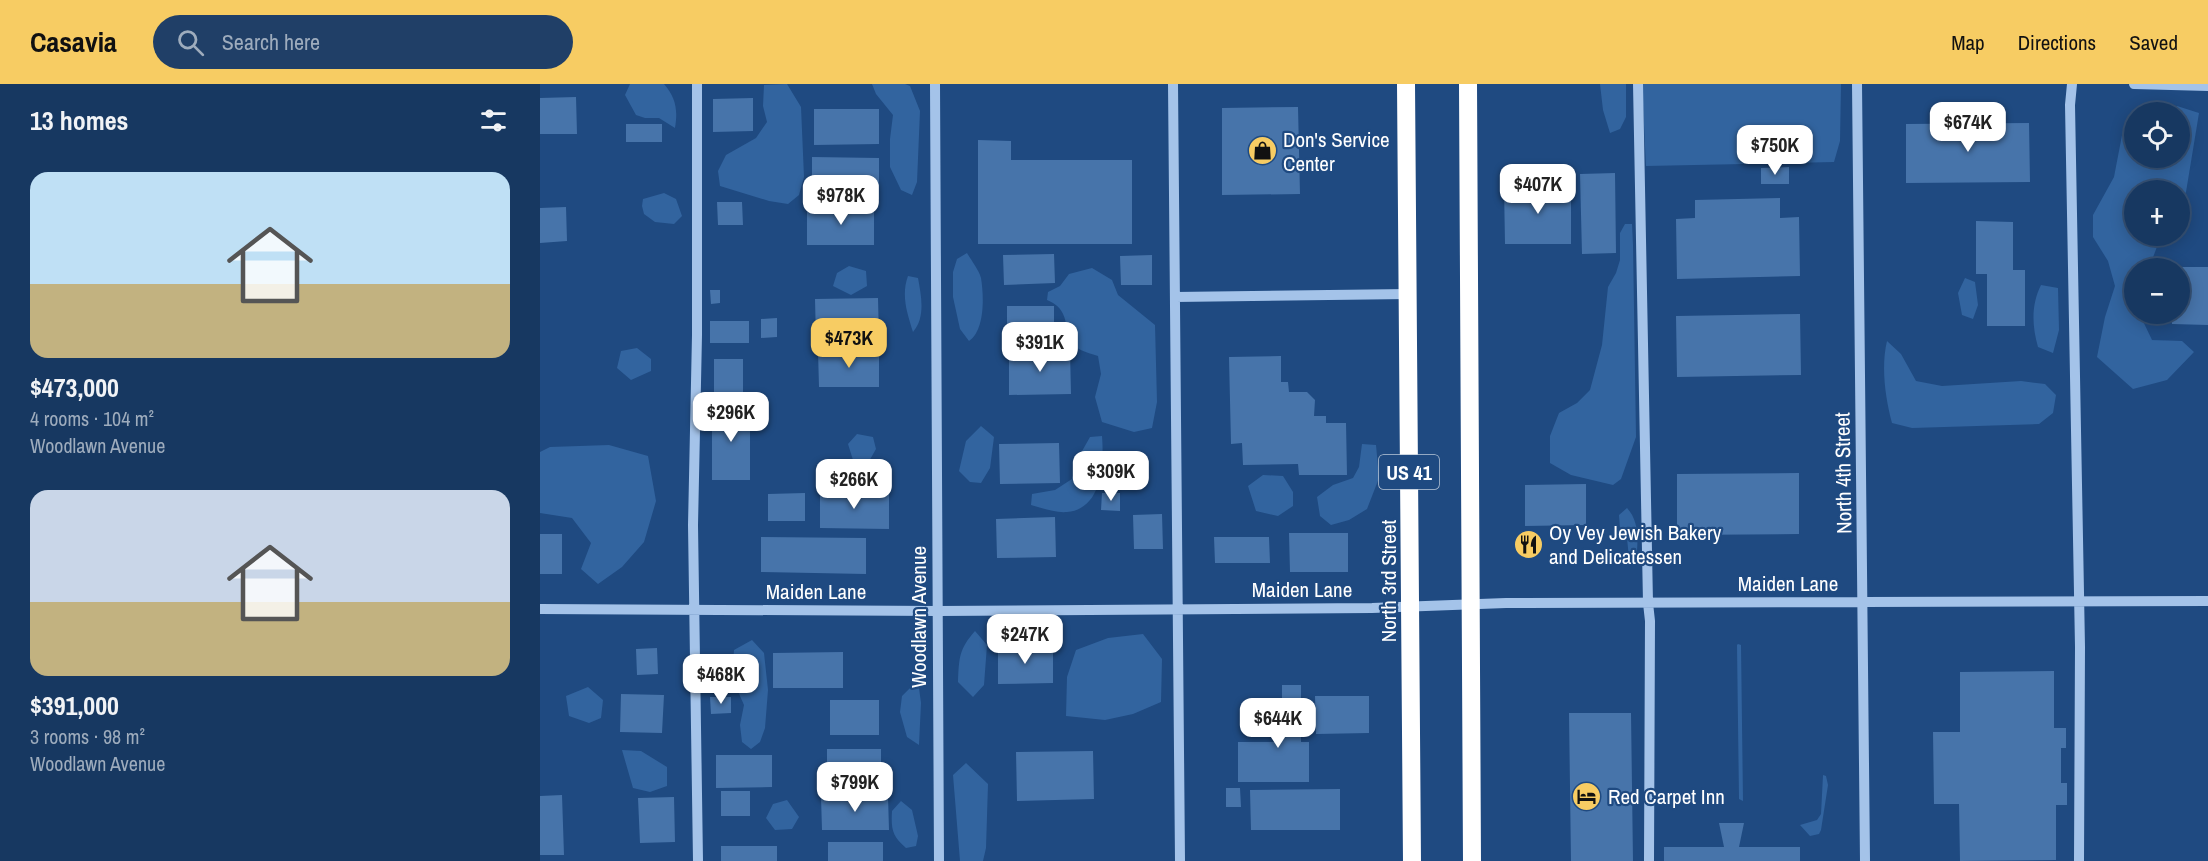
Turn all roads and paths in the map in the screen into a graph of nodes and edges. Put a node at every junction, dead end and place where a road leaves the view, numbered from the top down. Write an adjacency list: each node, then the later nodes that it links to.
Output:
1 (698, 84): 21 (street)
2 (935, 84): 22 (street, Woodlawn Avenue)
3 (1173, 84): 12 (street)
4 (1406, 84): 11 (highway, North 3rd Street / US 41)
5 (1468, 84): 17 (highway, US 41)
6 (1638, 84): 15 (street)
7 (1857, 84): 16 (street, North 4th Street)
8 (2073, 84): 14 (street)
9 (2134, 84): 10 (street)
10 (2208, 86)
11 (1408, 294): 12 (street); 18 (highway, North 3rd Street / US 41)
12 (1175, 297): 20 (street)
13 (2208, 601): 14 (street, Maiden Lane)
14 (2079, 602): 16 (street, Maiden Lane); 30 (street)
15 (1648, 603): 16 (street, Maiden Lane); 17 (street, Maiden Lane); 28 (street)
16 (1863, 603): 29 (street, North 4th Street)
17 (1470, 604): 18 (street, Maiden Lane); 27 (highway, US 41)
18 (1411, 607): 20 (street, Maiden Lane); 26 (highway, North 3rd Street / US 41)
19 (540, 609): 21 (street, Maiden Lane)
20 (1179, 609): 22 (street, Maiden Lane); 25 (street)
21 (694, 611): 22 (street, Maiden Lane); 23 (street)
22 (938, 611): 24 (street, Woodlawn Avenue)
23 (698, 861)
24 (939, 861)
25 (1180, 861)
26 (1412, 861)
27 (1472, 861)
28 (1649, 861)
29 (1865, 861)
30 (2079, 861)

